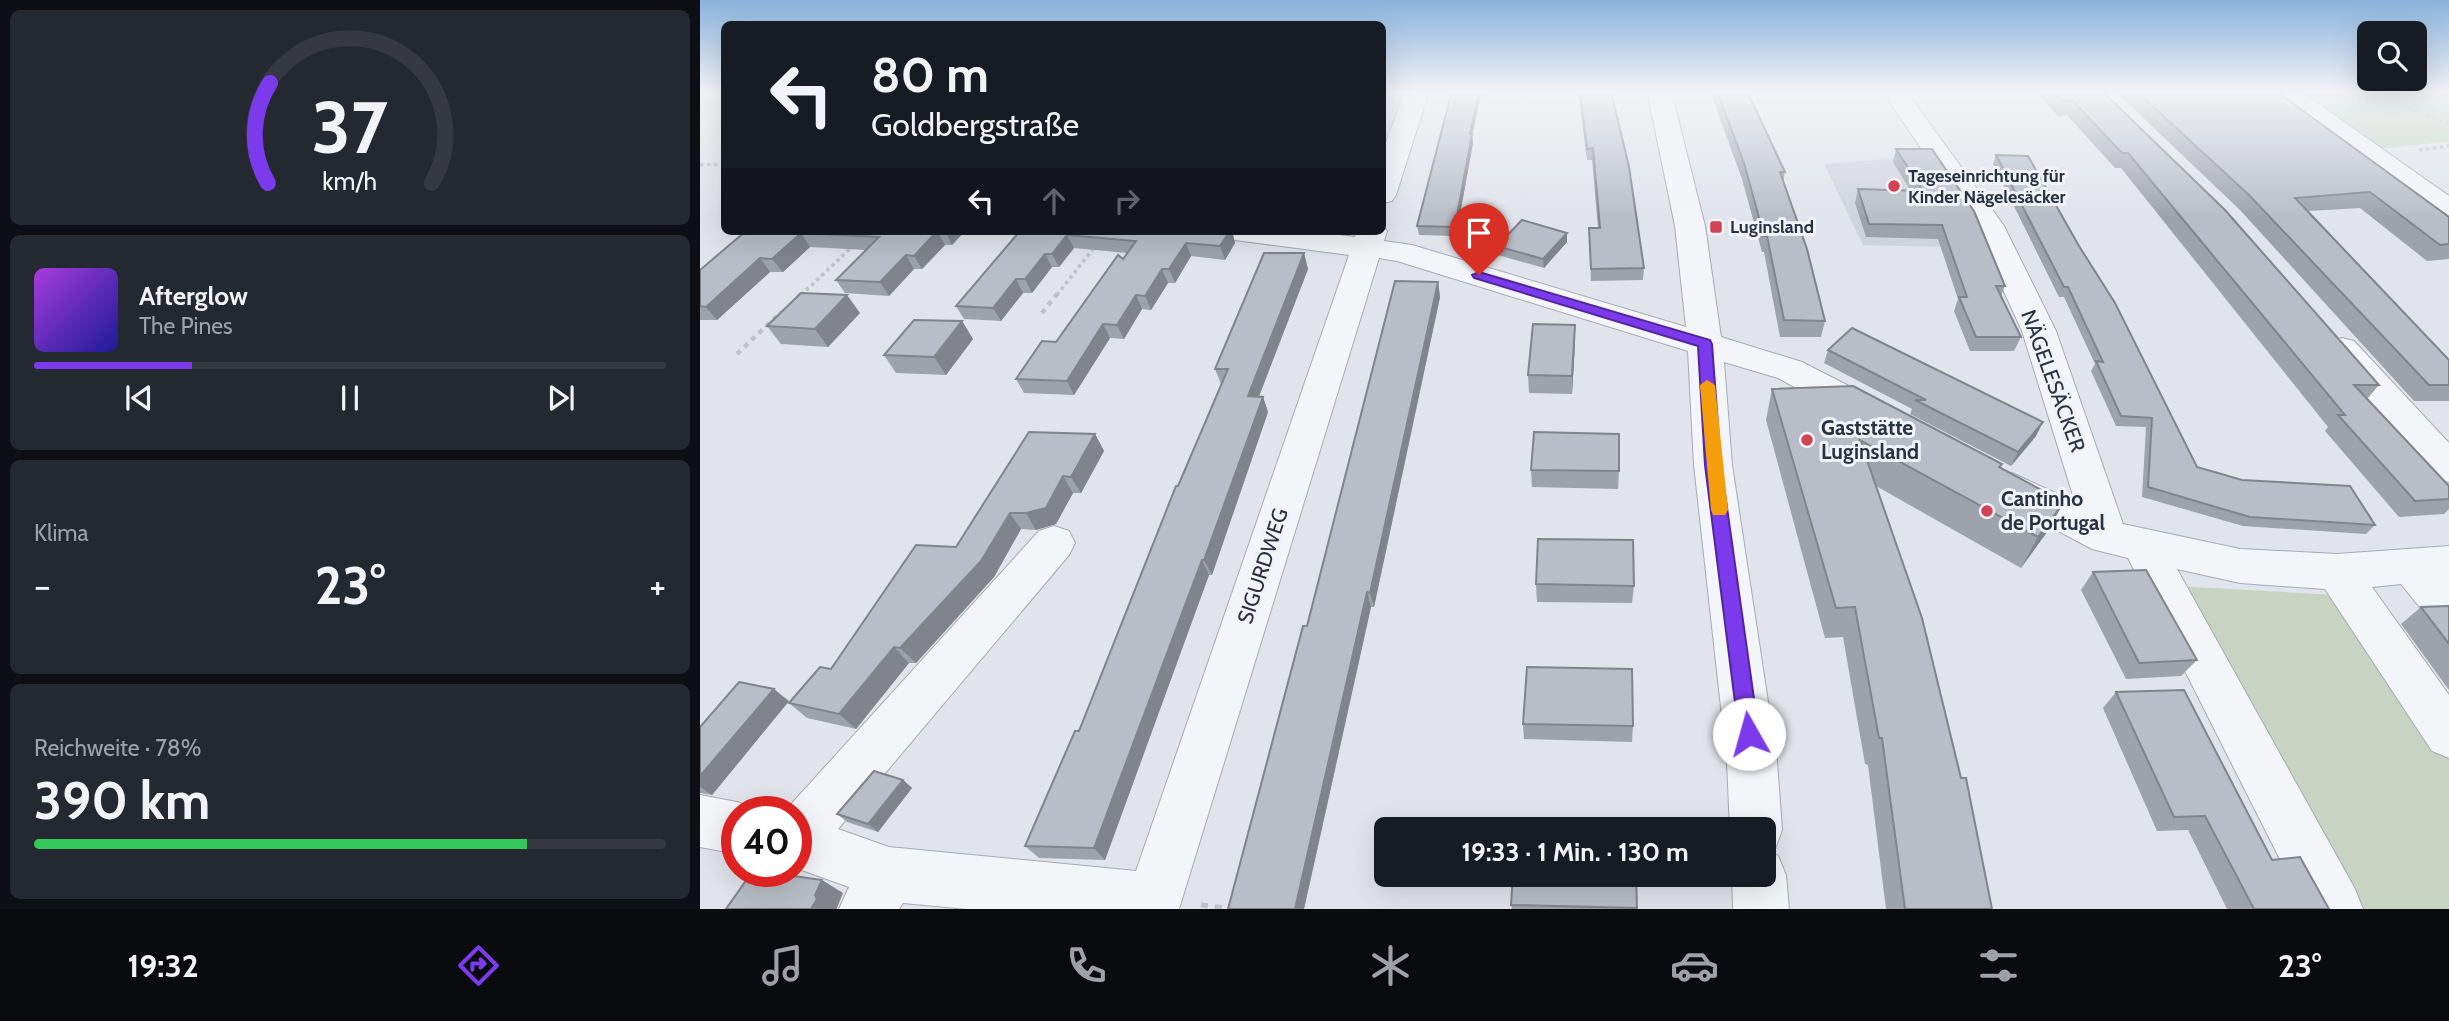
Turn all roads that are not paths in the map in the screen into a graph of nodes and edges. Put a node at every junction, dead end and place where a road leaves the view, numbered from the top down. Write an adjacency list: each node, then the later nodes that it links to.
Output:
1 (1669, 133): 10 (street)
2 (1924, 133): 14 (street, NÄGELESÄCKER)
3 (2344, 133): 6 (street)
4 (1390, 144): 5 (street)
5 (1386, 170)
6 (2449, 209)
7 (1302, 235): 8 (street)
8 (1369, 239): 10 (street); 27 (street, SIGURDWEG)
9 (2326, 330): 12 (street)
10 (1705, 344): 11 (street); 20 (street)
11 (1900, 428)
12 (2449, 468)
13 (1985, 473): 14 (street)
14 (2125, 542): 17 (street); 29 (street, NÄGELESÄCKER)
15 (1054, 543): 22 (street, SIGURDWEG)
16 (2431, 565): 17 (street); 18 (street)
17 (2337, 572): 19 (street)
18 (2449, 611)
19 (2449, 735)
20 (1755, 817)
21 (700, 821): 23 (street)
22 (812, 821)
23 (721, 825)
24 (812, 849): 26 (street, SIGURDWEG)
25 (1760, 887): 28 (street)
26 (878, 891): 27 (street, SIGURDWEG)
27 (1153, 904)
28 (1761, 909)
29 (2335, 909)

